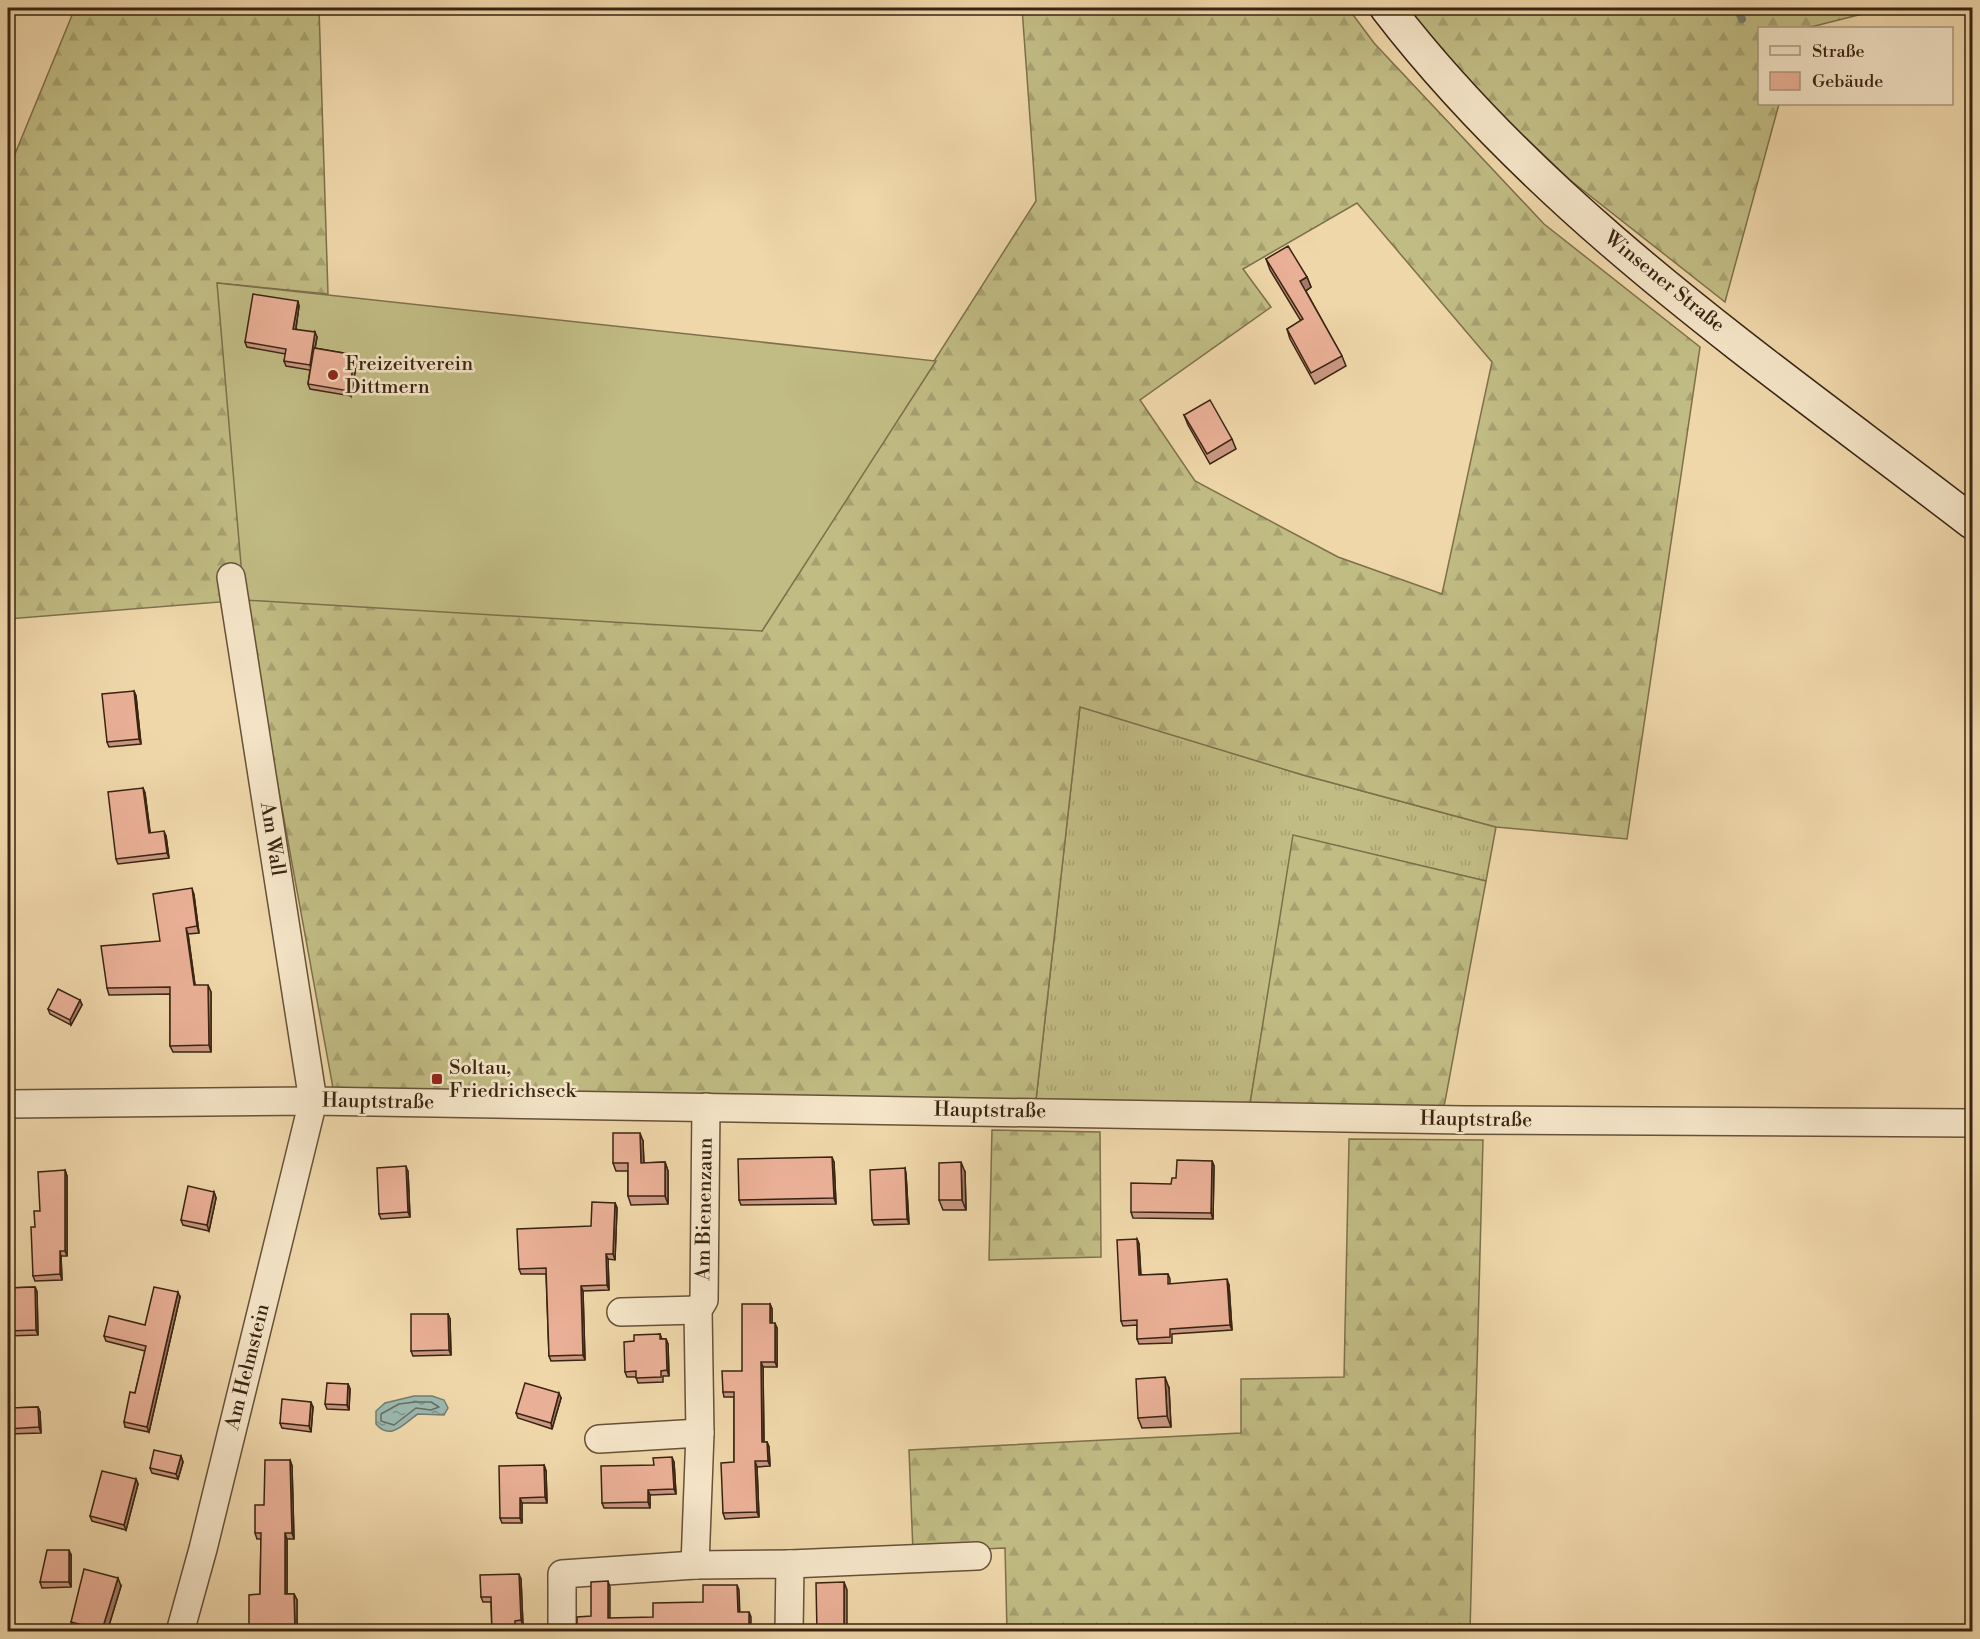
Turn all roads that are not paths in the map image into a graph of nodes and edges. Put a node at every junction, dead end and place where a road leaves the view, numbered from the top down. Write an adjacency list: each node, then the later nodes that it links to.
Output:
1 (1387, 8): 2 (main road, Winsener Straße)
2 (1972, 522)
3 (231, 577): 4 (street, Am Wall)
4 (313, 1101): 5 (street, Hauptstraße); 6 (street, Hauptstraße); 15 (street, Am Helmstein)
5 (8, 1104)
6 (706, 1107): 7 (street, Hauptstraße); 8 (street, Am Bienenzaun)
7 (1972, 1123)
8 (698, 1310): 9 (street, Am Bienenzaun); 10 (street, Am Bienenzaun)
9 (621, 1312)
10 (700, 1432): 11 (street); 14 (street, Am Bienenzaun)
11 (599, 1439)
12 (977, 1556): 13 (street)
13 (790, 1564): 14 (street); 17 (street)
14 (695, 1565): 16 (street)
15 (180, 1632)
16 (562, 1632)
17 (789, 1632)

